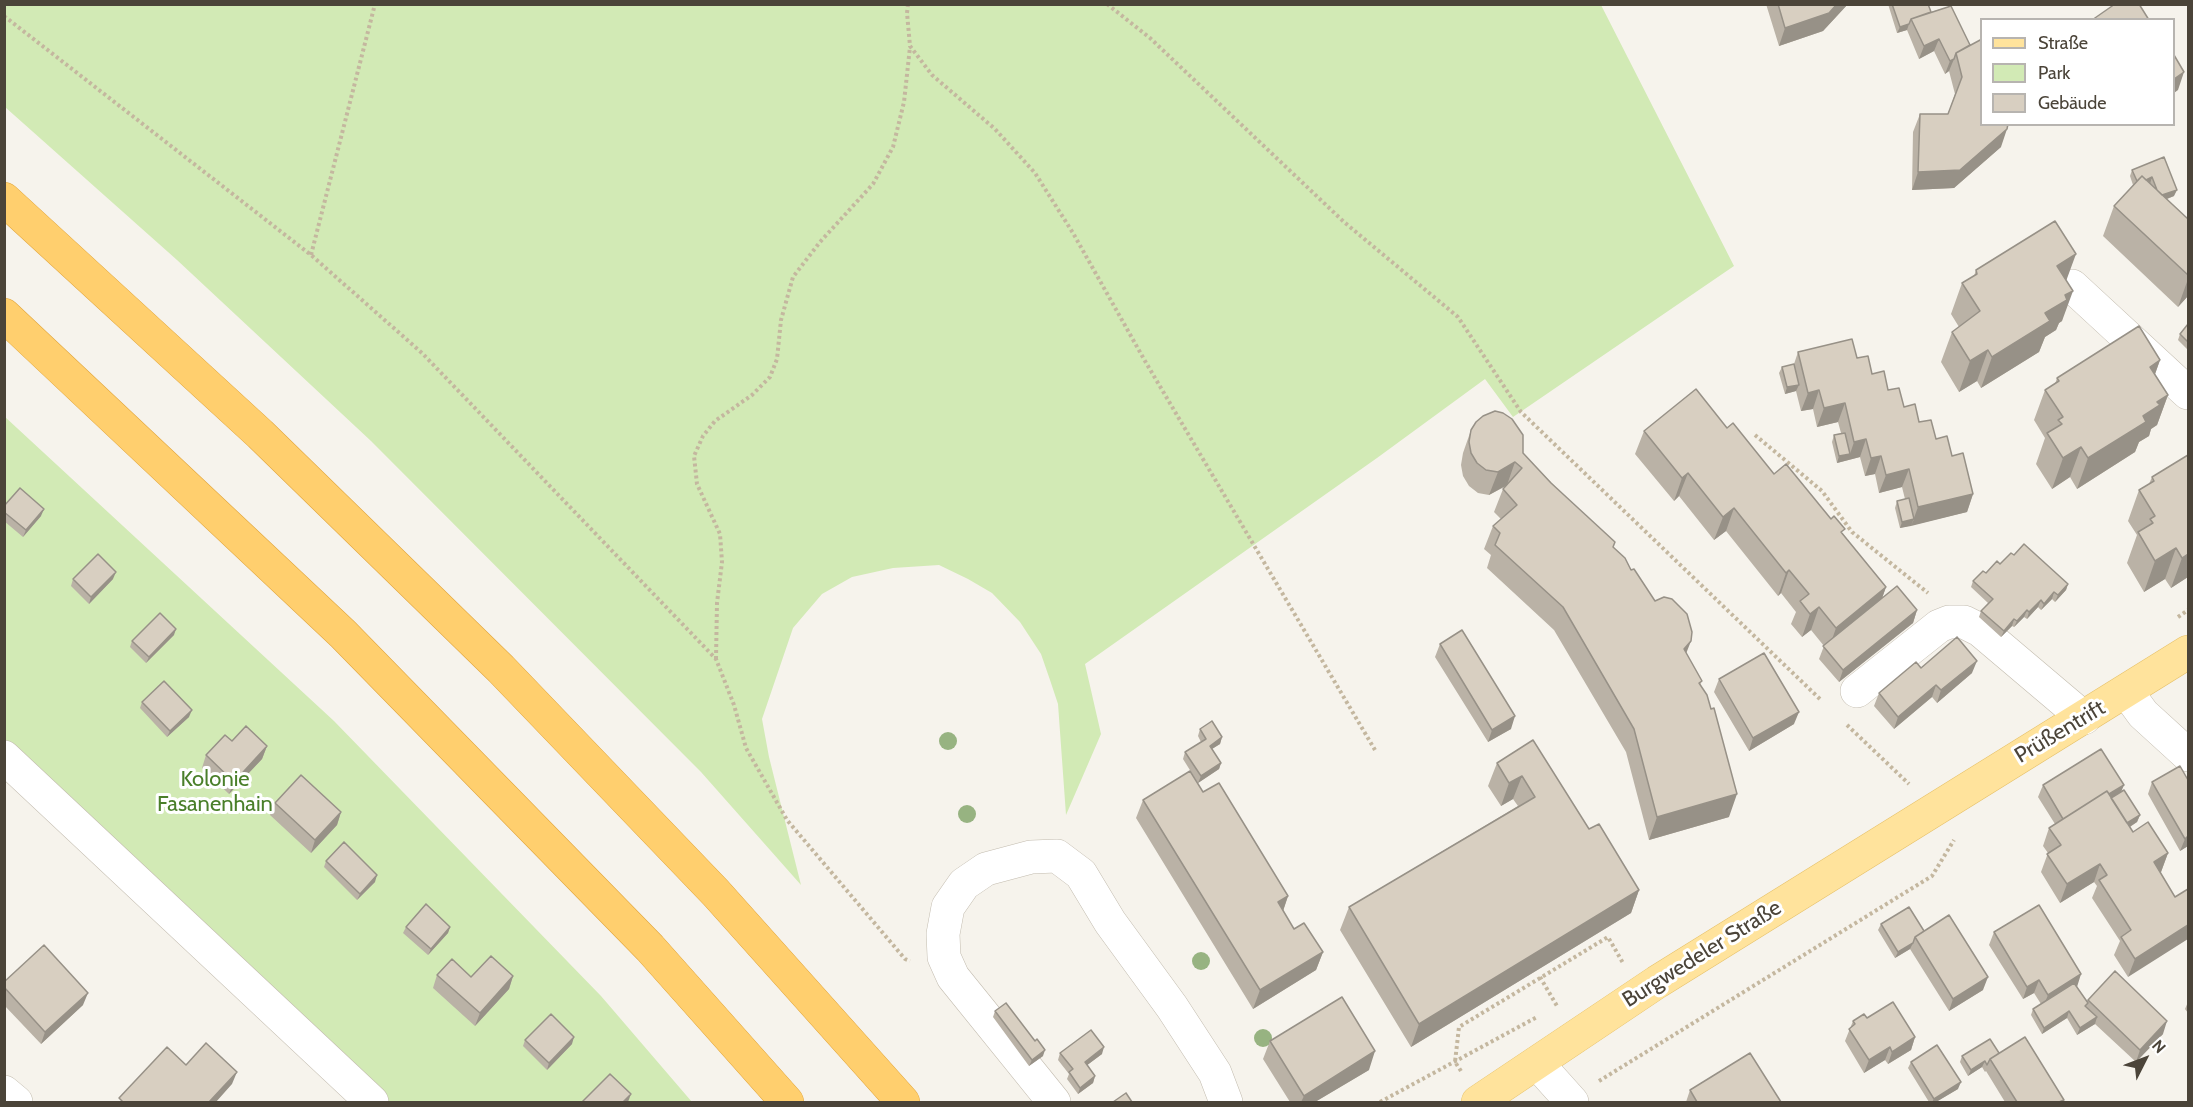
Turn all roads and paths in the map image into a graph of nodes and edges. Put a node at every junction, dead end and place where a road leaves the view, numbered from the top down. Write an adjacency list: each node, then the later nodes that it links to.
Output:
1 (375, 4): 7 (path)
2 (908, 4): 5 (path)
3 (1107, 4): 17 (path)
4 (4, 16): 7 (path)
5 (910, 46): 14 (path); 20 (path)
6 (4, 199): 38 (highway)
7 (311, 255): 14 (path)
8 (2072, 286): 10 (street)
9 (4, 315): 37 (highway)
10 (2188, 393)
11 (1755, 435): 12 (path)
12 (1964, 622): 15 (street); 18 (street)
13 (2188, 652): 16 (main road, Prüßentrift)
14 (716, 659): 26 (path)
15 (1857, 691)
16 (2127, 692): 18 (main road, Prüßentrift); 21 (street)
17 (1826, 704)
18 (2084, 718): 23 (main road, Prüßentrift)
19 (1843, 721): 23 (path)
20 (1375, 750)
21 (2188, 755)
22 (4, 757): 36 (street)
23 (1930, 811): 32 (main road, Burgwedeler Straße)
24 (1958, 833): 34 (path)
25 (1625, 966): 27 (path)
26 (953, 977): 39 (street); 40 (street)
27 (1540, 977): 29 (path); 30 (path)
28 (1520, 980): 29 (path)
29 (1524, 987): 31 (path)
30 (1557, 1006)
31 (1455, 1062)
32 (1537, 1063): 34 (street); 41 (main road, Burgwedeler Straße)
33 (4, 1092): 35 (street)
34 (1570, 1101)
35 (16, 1102)
36 (372, 1102)
37 (787, 1102)
38 (903, 1102)
39 (1054, 1102)
40 (1226, 1102)
41 (1478, 1102)

